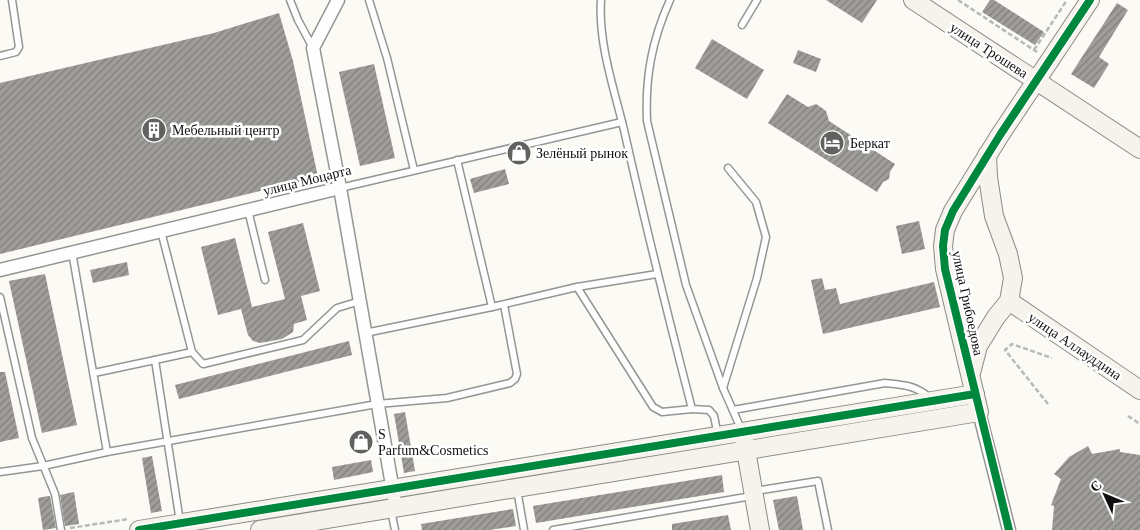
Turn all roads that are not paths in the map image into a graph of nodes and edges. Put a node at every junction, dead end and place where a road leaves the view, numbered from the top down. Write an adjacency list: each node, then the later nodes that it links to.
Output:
1 (12, 0): 12 (lane)
2 (290, 0): 11 (lane)
3 (338, 0): 11 (street)
4 (369, 0): 19 (lane)
5 (601, 0): 14 (lane)
6 (670, 0): 38 (lane)
7 (757, 0): 10 (lane)
8 (913, 0): 13 (street, улица Трошева)
9 (1090, 0): 13 (street, улица Грибоедова)
10 (742, 24)
11 (313, 48): 20 (street)
12 (0, 56)
13 (1037, 81): 15 (street, улица Трошева); 16 (street, улица Грибоедова)
14 (622, 122): 17 (lane, улица Моцарта); 25 (lane)
15 (1140, 148)
16 (987, 155): 30 (street); 37 (street, улица Грибоедова)
17 (457, 160): 19 (lane, улица Моцарта); 32 (lane)
18 (728, 168): 38 (lane)
19 (414, 170): 20 (lane, улица Моцарта)
20 (340, 188): 21 (street, улица Моцарта); 29 (street)
21 (248, 210): 22 (street, улица Моцарта); 26 (lane)
22 (161, 231): 23 (street, улица Моцарта); 34 (lane)
23 (72, 252): 24 (street, улица Моцарта); 36 (lane)
24 (0, 270)
25 (657, 274): 27 (lane); 43 (lane)
26 (265, 280)
27 (577, 288): 31 (lane); 43 (lane)
28 (0, 298): 52 (lane)
29 (360, 301): 33 (street); 34 (lane)
30 (1009, 301): 37 (street); 39 (street, улица Аллауддина)
31 (504, 304): 32 (lane); 42 (lane)
32 (492, 307): 33 (lane)
33 (365, 333): 42 (street)
34 (192, 352): 35 (lane)
35 (155, 360): 36 (lane); 48 (lane)
36 (94, 373): 50 (lane)
37 (971, 375): 40 (street, улица Грибоедова)
38 (723, 388): 44 (lane)
39 (1140, 390)
40 (975, 394): 41 (street); 45 (street, улица Грибоедова)
41 (933, 400): 44 (lane); 46 (street)
42 (378, 404): 48 (lane); 54 (street)
43 (692, 409): 47 (lane)
44 (733, 410): 46 (lane)
45 (979, 412): 49 (street); 67 (street, улица Грибоедова)
46 (742, 431): 47 (street); 49 (street)
47 (718, 435): 51 (lane); 54 (street)
48 (168, 442): 50 (lane); 58 (lane)
49 (746, 450): 51 (street); 56 (street)
50 (107, 452): 52 (lane)
51 (722, 454): 55 (street)
52 (43, 466): 53 (lane); 59 (lane)
53 (0, 472)
54 (392, 488): 57 (street); 58 (street)
55 (517, 488): 57 (street); 63 (lane)
56 (754, 493): 64 (lane); 65 (street); 66 (lane)
57 (394, 508): 61 (street); 62 (lane)
58 (182, 527): 60 (street)
59 (61, 530)
60 (138, 530)
61 (260, 530)
62 (395, 530)
63 (524, 530)
64 (553, 530)
65 (760, 530)
66 (828, 530)
67 (1009, 530)

